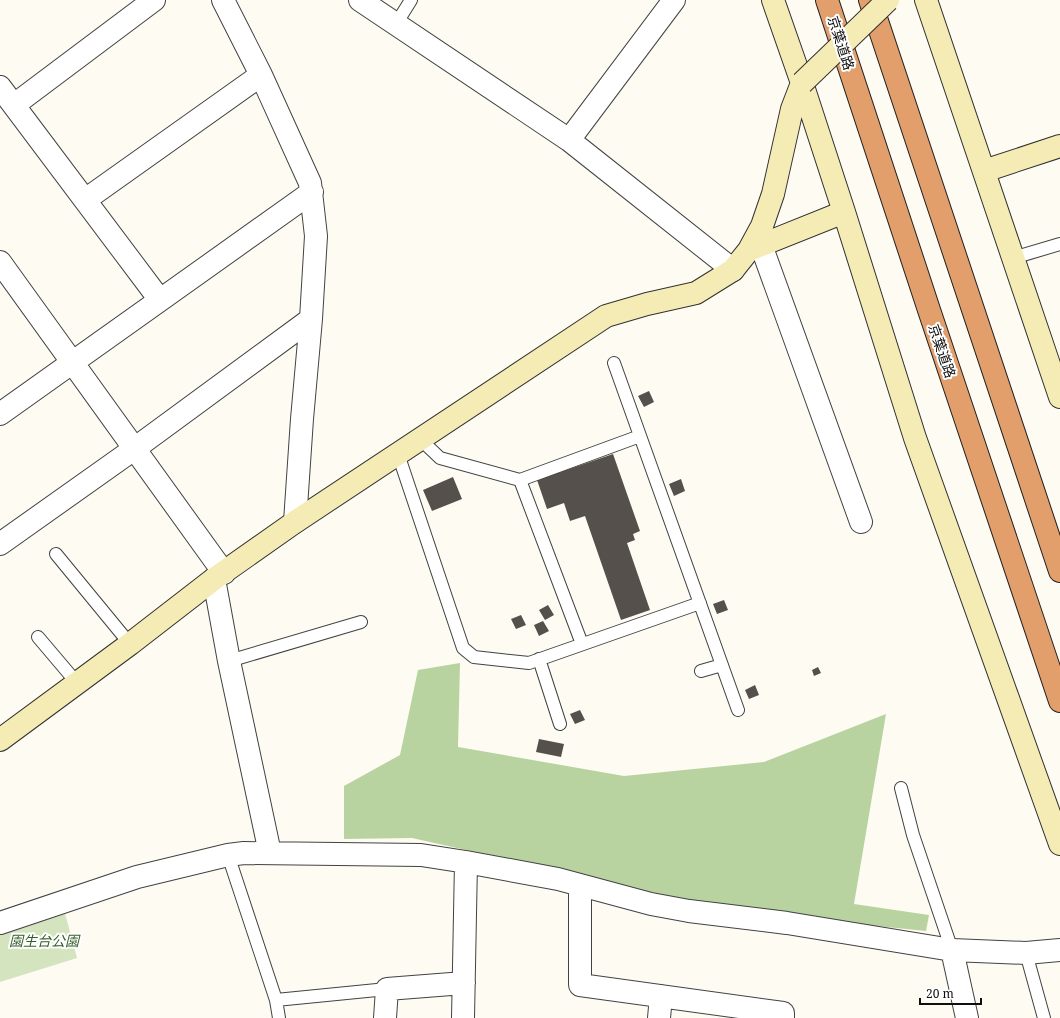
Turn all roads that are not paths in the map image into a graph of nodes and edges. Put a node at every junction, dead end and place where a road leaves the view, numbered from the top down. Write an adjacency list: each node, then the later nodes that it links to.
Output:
1 (154, 0): 15 (street)
2 (223, 0): 12 (street)
3 (360, 0): 11 (street)
4 (411, 0): 11 (lane)
5 (674, 0): 16 (street)
6 (774, 0): 13 (street)
7 (827, 0): 55 (highway, 京葉道路)
8 (870, 0): 43 (highway)
9 (888, 0): 13 (street, bridge)
10 (926, 0): 18 (street)
11 (396, 24): 16 (street)
12 (261, 75): 19 (street); 20 (street)
13 (802, 82): 21 (street); 23 (street)
14 (0, 87): 15 (street)
15 (14, 105): 20 (street)
16 (569, 140): 25 (street)
17 (1060, 146): 18 (street)
18 (984, 171): 24 (street)
19 (312, 192): 27 (street); 28 (street)
20 (85, 200): 27 (street)
21 (844, 212): 23 (street); 60 (street)
22 (1060, 244): 24 (lane)
23 (755, 248): 25 (street); 40 (street)
24 (1013, 258): 31 (street)
25 (733, 270): 35 (street)
26 (3, 272): 29 (street)
27 (160, 300): 29 (street)
28 (311, 319): 36 (street); 39 (street)
29 (72, 362): 33 (street); 36 (street)
30 (614, 364): 34 (lane)
31 (1056, 372): 32 (street)
32 (1060, 397)
33 (0, 414)
34 (640, 436): 38 (lane); 45 (lane)
35 (420, 439): 37 (street); 38 (lane)
36 (134, 448): 41 (street); 44 (street)
37 (398, 454): 39 (street); 50 (lane)
38 (520, 480): 49 (lane)
39 (295, 522): 44 (street)
40 (861, 522)
41 (0, 544)
42 (56, 554): 48 (lane)
43 (1060, 571)
44 (219, 576): 48 (street); 51 (street)
45 (700, 603): 49 (lane); 52 (lane)
46 (360, 622): 51 (lane)
47 (38, 637): 54 (lane)
48 (130, 644): 54 (street)
49 (582, 644): 50 (lane)
50 (539, 659): 57 (lane)
51 (229, 661): 61 (street)
52 (722, 665): 53 (lane); 56 (lane)
53 (701, 671)
54 (77, 683): 58 (street)
55 (1060, 701)
56 (738, 710)
57 (560, 724)
58 (0, 740)
59 (901, 788): 66 (lane)
60 (1060, 844)
61 (270, 853): 62 (street); 63 (street)
62 (228, 854): 65 (street); 72 (lane)
63 (466, 862): 64 (street); 69 (street)
64 (580, 885): 66 (street); 71 (street)
65 (0, 923)
66 (952, 950): 68 (street); 78 (street)
67 (1060, 950): 68 (street)
68 (1026, 953): 79 (lane)
69 (464, 983): 70 (street); 75 (street)
70 (387, 989): 72 (lane); 74 (street)
71 (661, 996): 76 (street); 77 (street)
72 (276, 1000): 73 (lane)
73 (279, 1018)
74 (385, 1018)
75 (463, 1018)
76 (659, 1018)
77 (783, 1018)
78 (967, 1018)
79 (1044, 1018)

